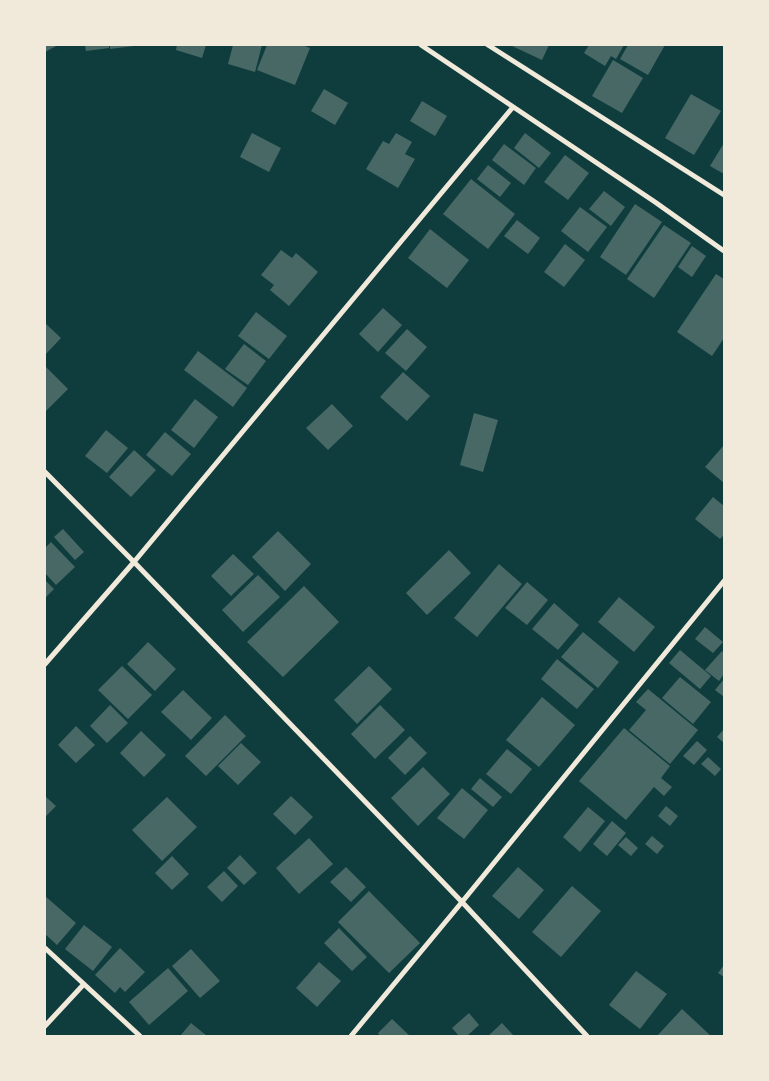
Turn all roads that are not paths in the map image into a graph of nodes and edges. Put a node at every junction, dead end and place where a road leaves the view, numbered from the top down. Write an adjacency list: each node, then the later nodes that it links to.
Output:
1 (421, 45): 3 (street)
2 (488, 45): 4 (street)
3 (512, 107): 5 (street); 7 (street)
4 (724, 195)
5 (724, 251)
6 (45, 472): 7 (street)
7 (134, 562): 9 (street); 10 (street)
8 (724, 580): 10 (street)
9 (45, 664)
10 (462, 902): 15 (street); 16 (street)
11 (45, 948): 12 (street)
12 (84, 984): 13 (street); 14 (street)
13 (45, 1026)
14 (140, 1036)
15 (351, 1036)
16 (587, 1036)

